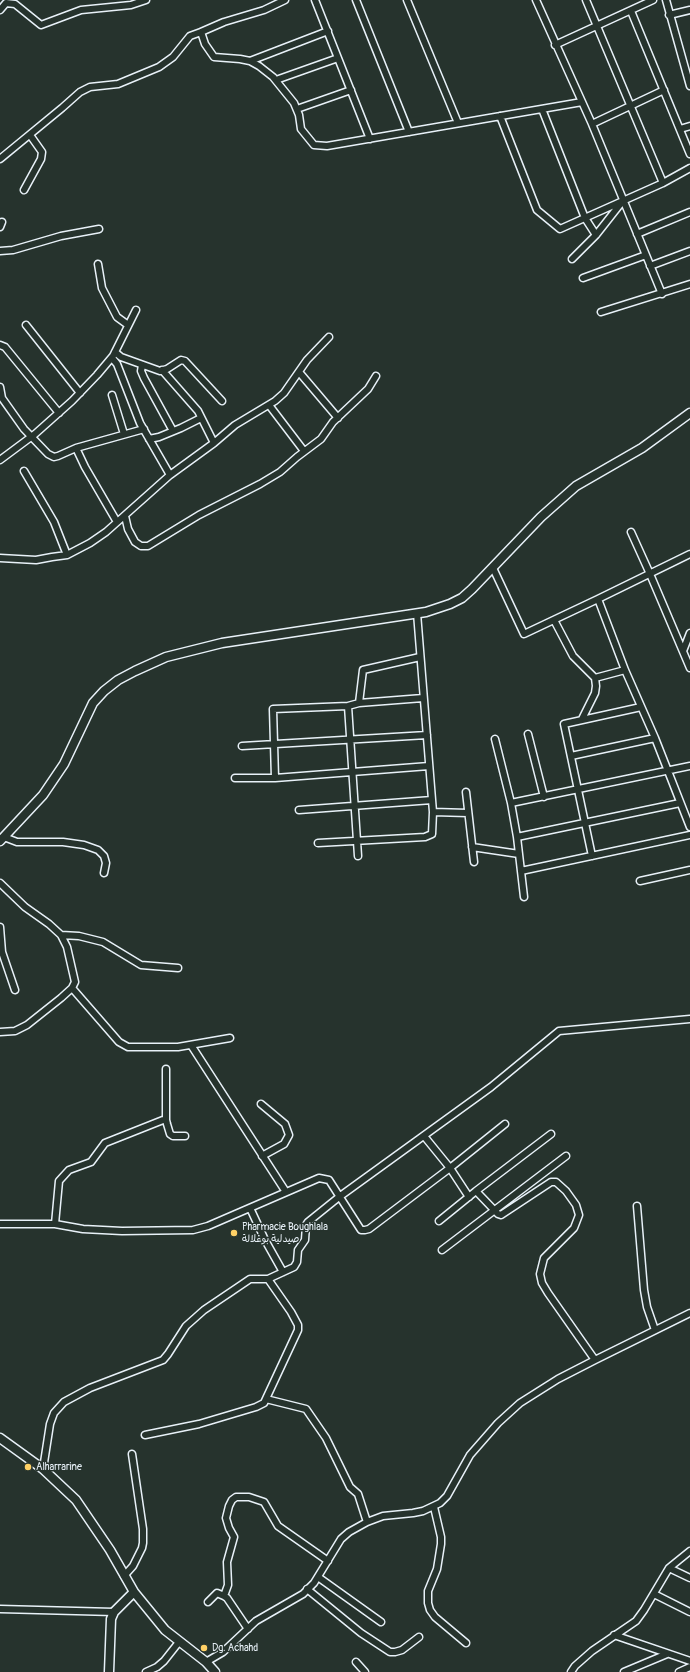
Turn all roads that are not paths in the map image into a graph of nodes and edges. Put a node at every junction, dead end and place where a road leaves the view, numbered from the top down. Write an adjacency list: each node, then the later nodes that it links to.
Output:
1 (146, 0): 11 (street)
2 (285, 0): 10 (street)
3 (316, 0): 16 (street)
4 (356, 0): 34 (street)
5 (407, 0): 30 (street)
6 (536, 0): 18 (street)
7 (586, 0): 15 (street)
8 (653, 0): 13 (street)
9 (666, 0): 14 (street)
10 (273, 3): 17 (street)
11 (0, 10)
12 (690, 10): 14 (street)
13 (631, 11): 15 (street); 24 (street)
14 (669, 15): 22 (street)
15 (598, 26): 18 (street); 26 (street)
16 (328, 31): 19 (street); 20 (street)
17 (201, 32): 20 (street); 35 (street)
18 (556, 45): 25 (street)
19 (338, 58): 21 (street); 23 (street)
20 (250, 62): 21 (street)
21 (276, 80): 28 (street)
22 (690, 86)
23 (351, 90): 28 (street); 36 (street)
24 (664, 90): 26 (street); 33 (street)
25 (582, 102): 27 (street); 31 (street)
26 (631, 106): 31 (street); 40 (street)
27 (542, 109): 29 (street); 44 (street)
28 (297, 110): 36 (street)
29 (500, 116): 30 (street); 44 (street)
30 (458, 123): 34 (street)
31 (592, 124): 42 (street)
32 (690, 126): 33 (street)
33 (680, 129): 37 (street)
34 (409, 132): 36 (street)
35 (30, 135): 38 (street); 41 (street)
36 (370, 139)
37 (690, 154)
38 (0, 159)
39 (690, 168): 40 (street)
40 (663, 182): 42 (street)
41 (24, 190)
42 (623, 200): 44 (street); 46 (street); 47 (street)
43 (690, 212): 46 (street)
44 (585, 218): 47 (street)
45 (99, 229): 48 (street)
46 (638, 234): 50 (street)
47 (596, 236): 51 (street)
48 (0, 251)
49 (690, 251): 53 (street)
50 (646, 255): 53 (street); 54 (street)
51 (572, 259)
52 (98, 264): 60 (street)
53 (650, 266): 56 (street)
54 (583, 278)
55 (690, 284): 56 (street)
56 (662, 294): 58 (street)
57 (136, 310): 60 (street)
58 (600, 312)
59 (26, 325): 69 (street)
60 (128, 325): 63 (street)
61 (329, 337): 66 (street)
62 (0, 345): 73 (street)
63 (113, 355): 64 (street); 69 (street); 77 (street)
64 (142, 365): 65 (street); 78 (street)
65 (162, 370): 71 (street); 75 (street)
66 (299, 372): 72 (street); 76 (street)
67 (376, 376): 76 (street)
68 (0, 387): 80 (street)
69 (80, 393): 73 (street)
70 (112, 395): 79 (street)
71 (222, 401)
72 (269, 405): 82 (street); 84 (street)
73 (59, 413): 80 (street)
74 (690, 413): 94 (street)
75 (201, 418): 78 (street); 82 (street)
76 (338, 418): 84 (street)
77 (144, 429): 79 (street); 81 (street)
78 (173, 431): 81 (street)
79 (124, 434): 83 (street)
80 (32, 437): 83 (street); 85 (street)
81 (149, 439): 87 (street)
82 (214, 443): 87 (street)
83 (76, 448): 89 (street)
84 (304, 451): 88 (street)
85 (0, 460)
86 (24, 471): 91 (street)
87 (170, 475): 88 (street)
88 (125, 516): 89 (street)
89 (117, 522): 91 (street)
90 (631, 532): 95 (street)
91 (67, 554): 93 (street)
92 (690, 554): 95 (street)
93 (0, 558)
94 (493, 568): 97 (street); 98 (street)
95 (650, 574): 96 (street); 100 (street)
96 (598, 600): 98 (street); 103 (street)
97 (417, 613): 101 (street); 138 (street)
98 (554, 620): 104 (street)
99 (690, 633): 100 (street)
100 (683, 651): 102 (street)
101 (420, 657): 105 (street); 106 (street)
102 (690, 668)
103 (625, 670): 104 (street); 108 (street)
104 (595, 678): 109 (street)
105 (424, 698): 106 (street); 111 (street)
106 (359, 703): 107 (street)
107 (348, 706): 113 (street); 115 (street)
108 (641, 707): 109 (street); 112 (street)
109 (582, 719): 117 (street)
110 (528, 734): 126 (street)
111 (426, 735): 113 (street); 118 (street)
112 (655, 738): 117 (street); 120 (street)
113 (350, 739): 115 (street); 121 (street)
114 (495, 739): 128 (street)
115 (274, 743): 116 (street); 123 (street)
116 (242, 746)
117 (571, 756): 124 (street)
118 (429, 766): 121 (street); 127 (street)
119 (690, 766): 120 (street)
120 (668, 771): 124 (street); 129 (street)
121 (352, 773): 123 (street); 130 (street)
122 (235, 778): 123 (street)
123 (275, 778)
124 (579, 789): 126 (street); 134 (street)
125 (466, 792): 133 (street)
126 (544, 797): 128 (street)
127 (432, 800): 130 (street); 132 (street)
128 (511, 803): 137 (street)
129 (680, 803): 134 (street); 135 (street)
130 (355, 806): 131 (street); 139 (street)
131 (299, 810)
132 (433, 812): 133 (street); 139 (street)
133 (468, 813): 141 (street)
134 (584, 824): 137 (street); 144 (street)
135 (690, 828)
136 (690, 835): 144 (street)
137 (517, 837): 142 (street)
138 (2, 839): 148 (street)
139 (357, 841): 140 (street); 143 (street)
140 (318, 843)
141 (472, 847): 142 (street); 145 (street)
142 (519, 854): 147 (street)
143 (358, 856)
144 (592, 856): 147 (street)
145 (474, 862)
146 (690, 870): 149 (street)
147 (521, 871): 151 (street)
148 (104, 873)
149 (640, 881)
150 (0, 883): 153 (street)
151 (524, 897)
152 (0, 927): 156 (street)
153 (61, 935): 154 (street); 155 (street)
154 (178, 968)
155 (72, 988): 158 (street); 160 (street)
156 (15, 990)
157 (690, 1019): 167 (street)
158 (0, 1032)
159 (230, 1038): 160 (street)
160 (190, 1045): 168 (street)
161 (166, 1069): 163 (street)
162 (261, 1104): 168 (street)
163 (166, 1120): 166 (street); 180 (street)
164 (505, 1124): 170 (street)
165 (552, 1134): 171 (street)
166 (185, 1136)
167 (424, 1136): 170 (street); 173 (street)
168 (262, 1156): 172 (street)
169 (566, 1156): 177 (street)
170 (450, 1168): 173 (street); 174 (street)
171 (476, 1191): 174 (street); 177 (street)
172 (286, 1192): 173 (street); 176 (street)
173 (339, 1197): 182 (street)
174 (470, 1197): 178 (street)
175 (637, 1206): 185 (street)
176 (250, 1208): 180 (street); 182 (street)
177 (494, 1211): 181 (street); 186 (street)
178 (439, 1221)
179 (0, 1224): 180 (street)
180 (55, 1224)
181 (442, 1250)
182 (283, 1272): 183 (street)
183 (268, 1279): 187 (street); 191 (street)
184 (690, 1313): 185 (street)
185 (655, 1330): 186 (street)
186 (595, 1360): 192 (street)
187 (266, 1400): 188 (street); 193 (street)
188 (145, 1435)
189 (0, 1438): 191 (street)
190 (132, 1454): 197 (street)
191 (43, 1469): 197 (street)
192 (434, 1507): 193 (street); 213 (street)
193 (367, 1522): 195 (street)
194 (690, 1551): 196 (street)
195 (328, 1561): 198 (street); 203 (street)
196 (669, 1568): 199 (street); 202 (street)
197 (124, 1576): 201 (street)
198 (318, 1577): 200 (street); 208 (street)
199 (690, 1578)
200 (307, 1589): 209 (street); 211 (street)
201 (134, 1592): 206 (street); 212 (street)
202 (654, 1594): 207 (street); 210 (street)
203 (224, 1596): 204 (street); 209 (street)
204 (208, 1602)
205 (0, 1609): 206 (street)
206 (114, 1612): 221 (street)
207 (690, 1612)
208 (381, 1622)
209 (248, 1629): 216 (street)
210 (614, 1635): 214 (street); 219 (street)
211 (419, 1637)
212 (179, 1642): 216 (street); 220 (street)
213 (466, 1643)
214 (667, 1654): 215 (street); 226 (street)
215 (690, 1661)
216 (206, 1662): 223 (street)
217 (356, 1662): 224 (street)
218 (690, 1667): 227 (street)
219 (576, 1669): 225 (street)
220 (157, 1670): 222 (street)
221 (109, 1672)
222 (146, 1672)
223 (215, 1672)
224 (365, 1672)
225 (571, 1672)
226 (624, 1672)
227 (679, 1672)

